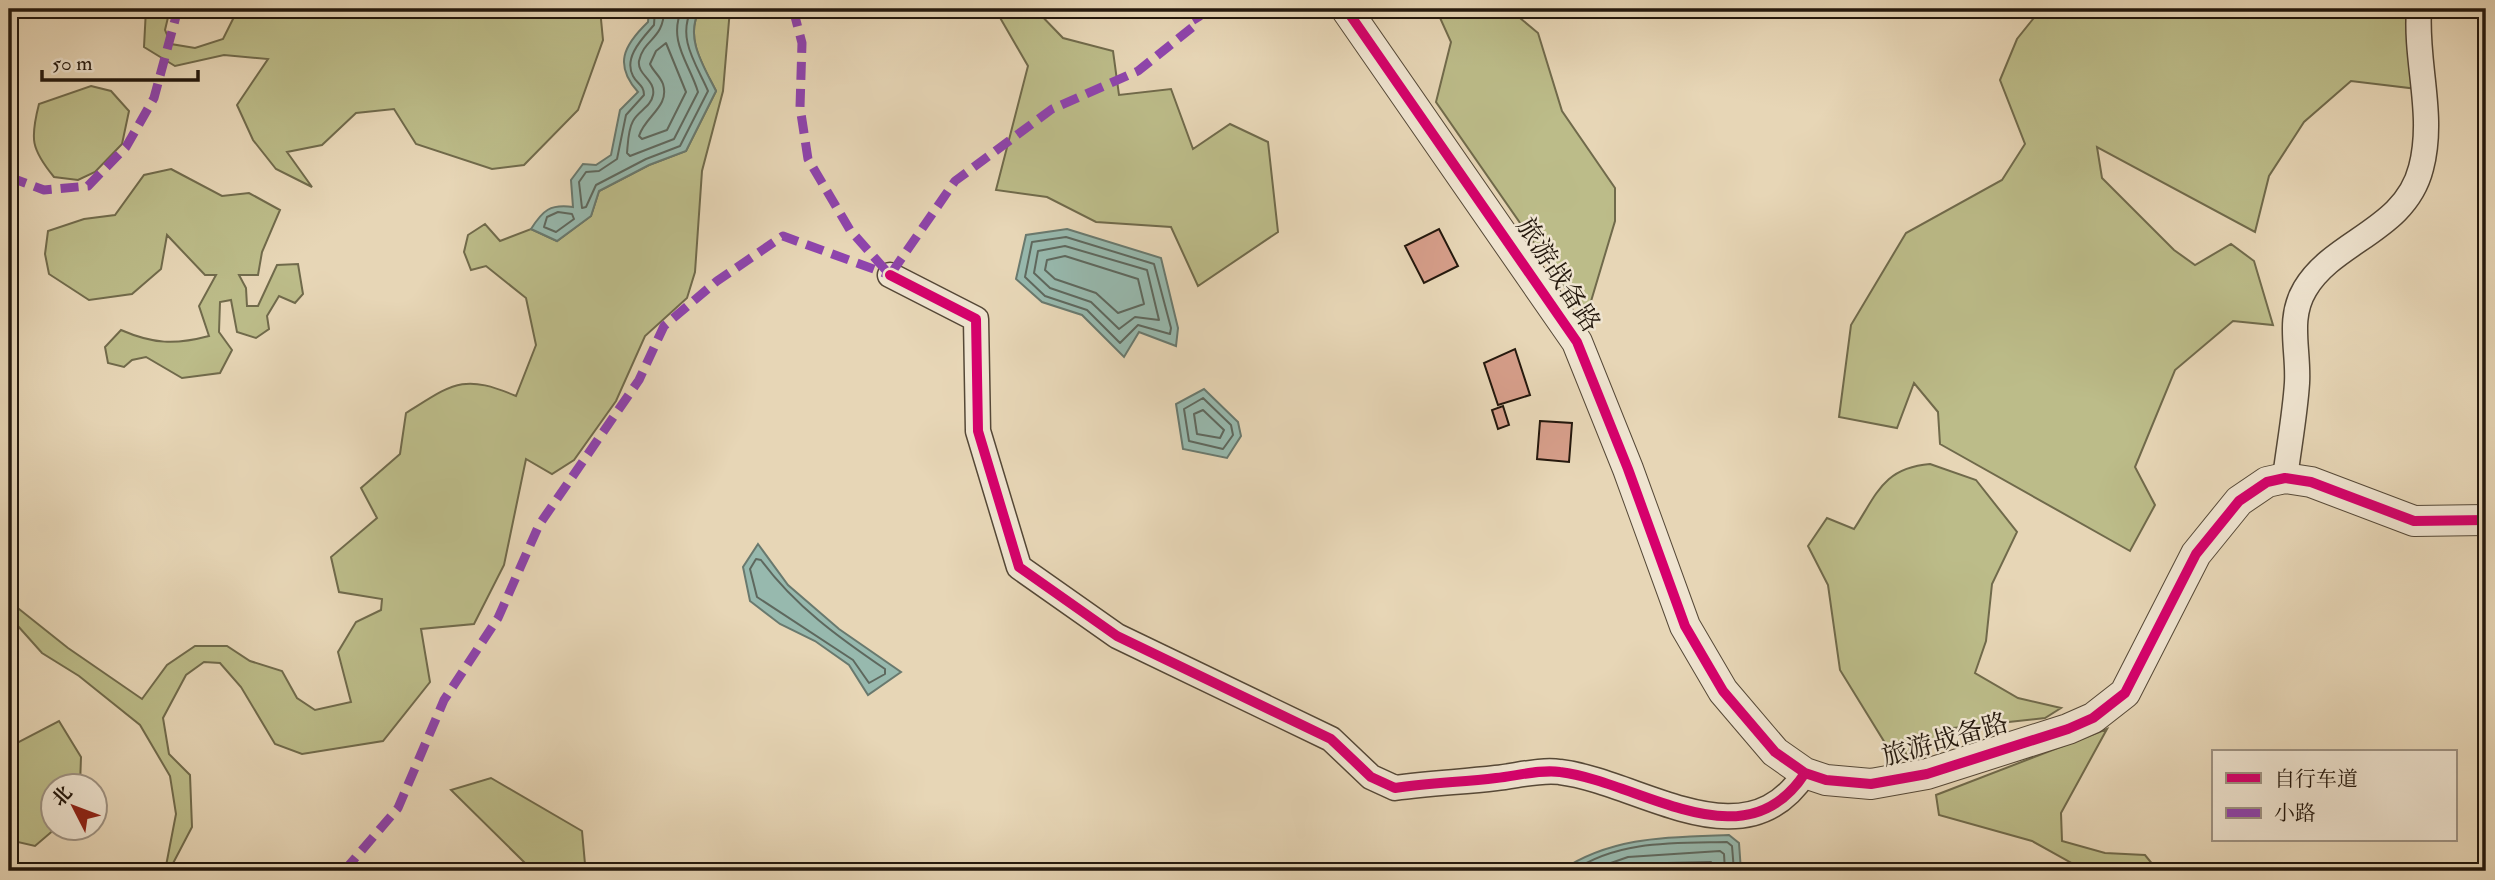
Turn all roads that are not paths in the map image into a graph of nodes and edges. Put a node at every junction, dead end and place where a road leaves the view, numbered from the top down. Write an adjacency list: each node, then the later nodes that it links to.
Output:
1 (1346, 9): 6 (street, 旅游战备路)
2 (2419, 9): 4 (street)
3 (890, 275): 6 (street)
4 (2285, 478): 5 (street); 6 (street, 旅游战备路)
5 (2486, 520)
6 (1805, 773)

